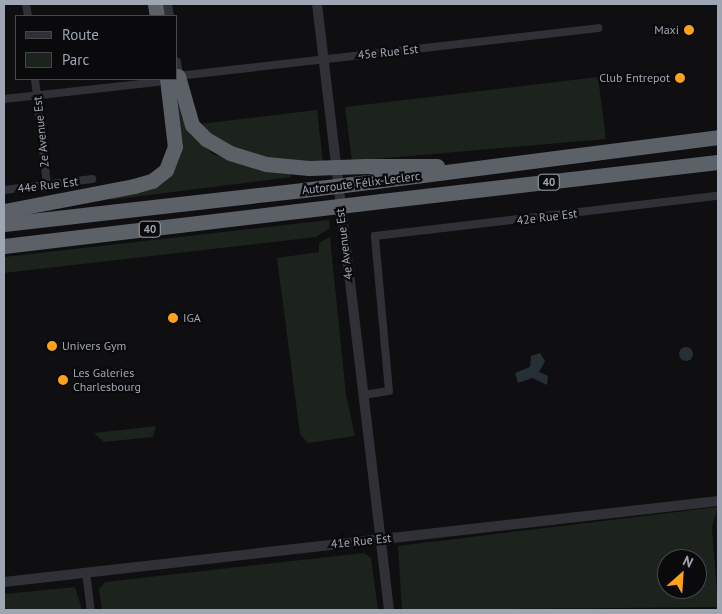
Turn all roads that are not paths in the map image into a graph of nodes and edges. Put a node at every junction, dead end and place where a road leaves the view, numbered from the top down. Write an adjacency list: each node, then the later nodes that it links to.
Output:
1 (317, 4): 3 (street, 4e Avenue Est)
2 (598, 28): 3 (street, 45e Rue Est)
3 (323, 59): 4 (street, 45e Rue Est); 23 (street, 4e Avenue Est)
4 (178, 74)
5 (35, 80): 9 (street, 2e Avenue Est)
6 (137, 80): 9 (street, 45e Rue Est)
7 (170, 80): 18 (highway)
8 (172, 80): 13 (highway, bridge)
9 (37, 95): 10 (street, 45e Rue Est); 15 (street, 2e Avenue Est)
10 (4, 99)
11 (718, 137): 13 (highway, Autoroute Félix-Leclerc / 40)
12 (718, 162): 20 (highway, Autoroute Félix-Leclerc / 40, bridge)
13 (471, 169): 19 (highway, Autoroute Félix-Leclerc / 40, bridge)
14 (92, 179): 15 (street, 44e Rue Est)
15 (47, 185): 16 (street, 44e Rue Est)
16 (4, 190)
17 (718, 196): 23 (street, 42e Rue Est)
18 (4, 211)
19 (4, 224)
20 (41, 241): 21 (highway, Autoroute Félix-Leclerc / 40); 22 (highway)
21 (4, 246)
22 (4, 252)
23 (362, 395): 25 (street, 4e Avenue Est)
24 (718, 501): 25 (street, 41e Rue Est)
25 (380, 539): 26 (street, 41e Rue Est); 29 (street, 4e Avenue Est)
26 (86, 572): 27 (street, 41e Rue Est); 28 (street)
27 (4, 582)
28 (91, 610)
29 (389, 610)

